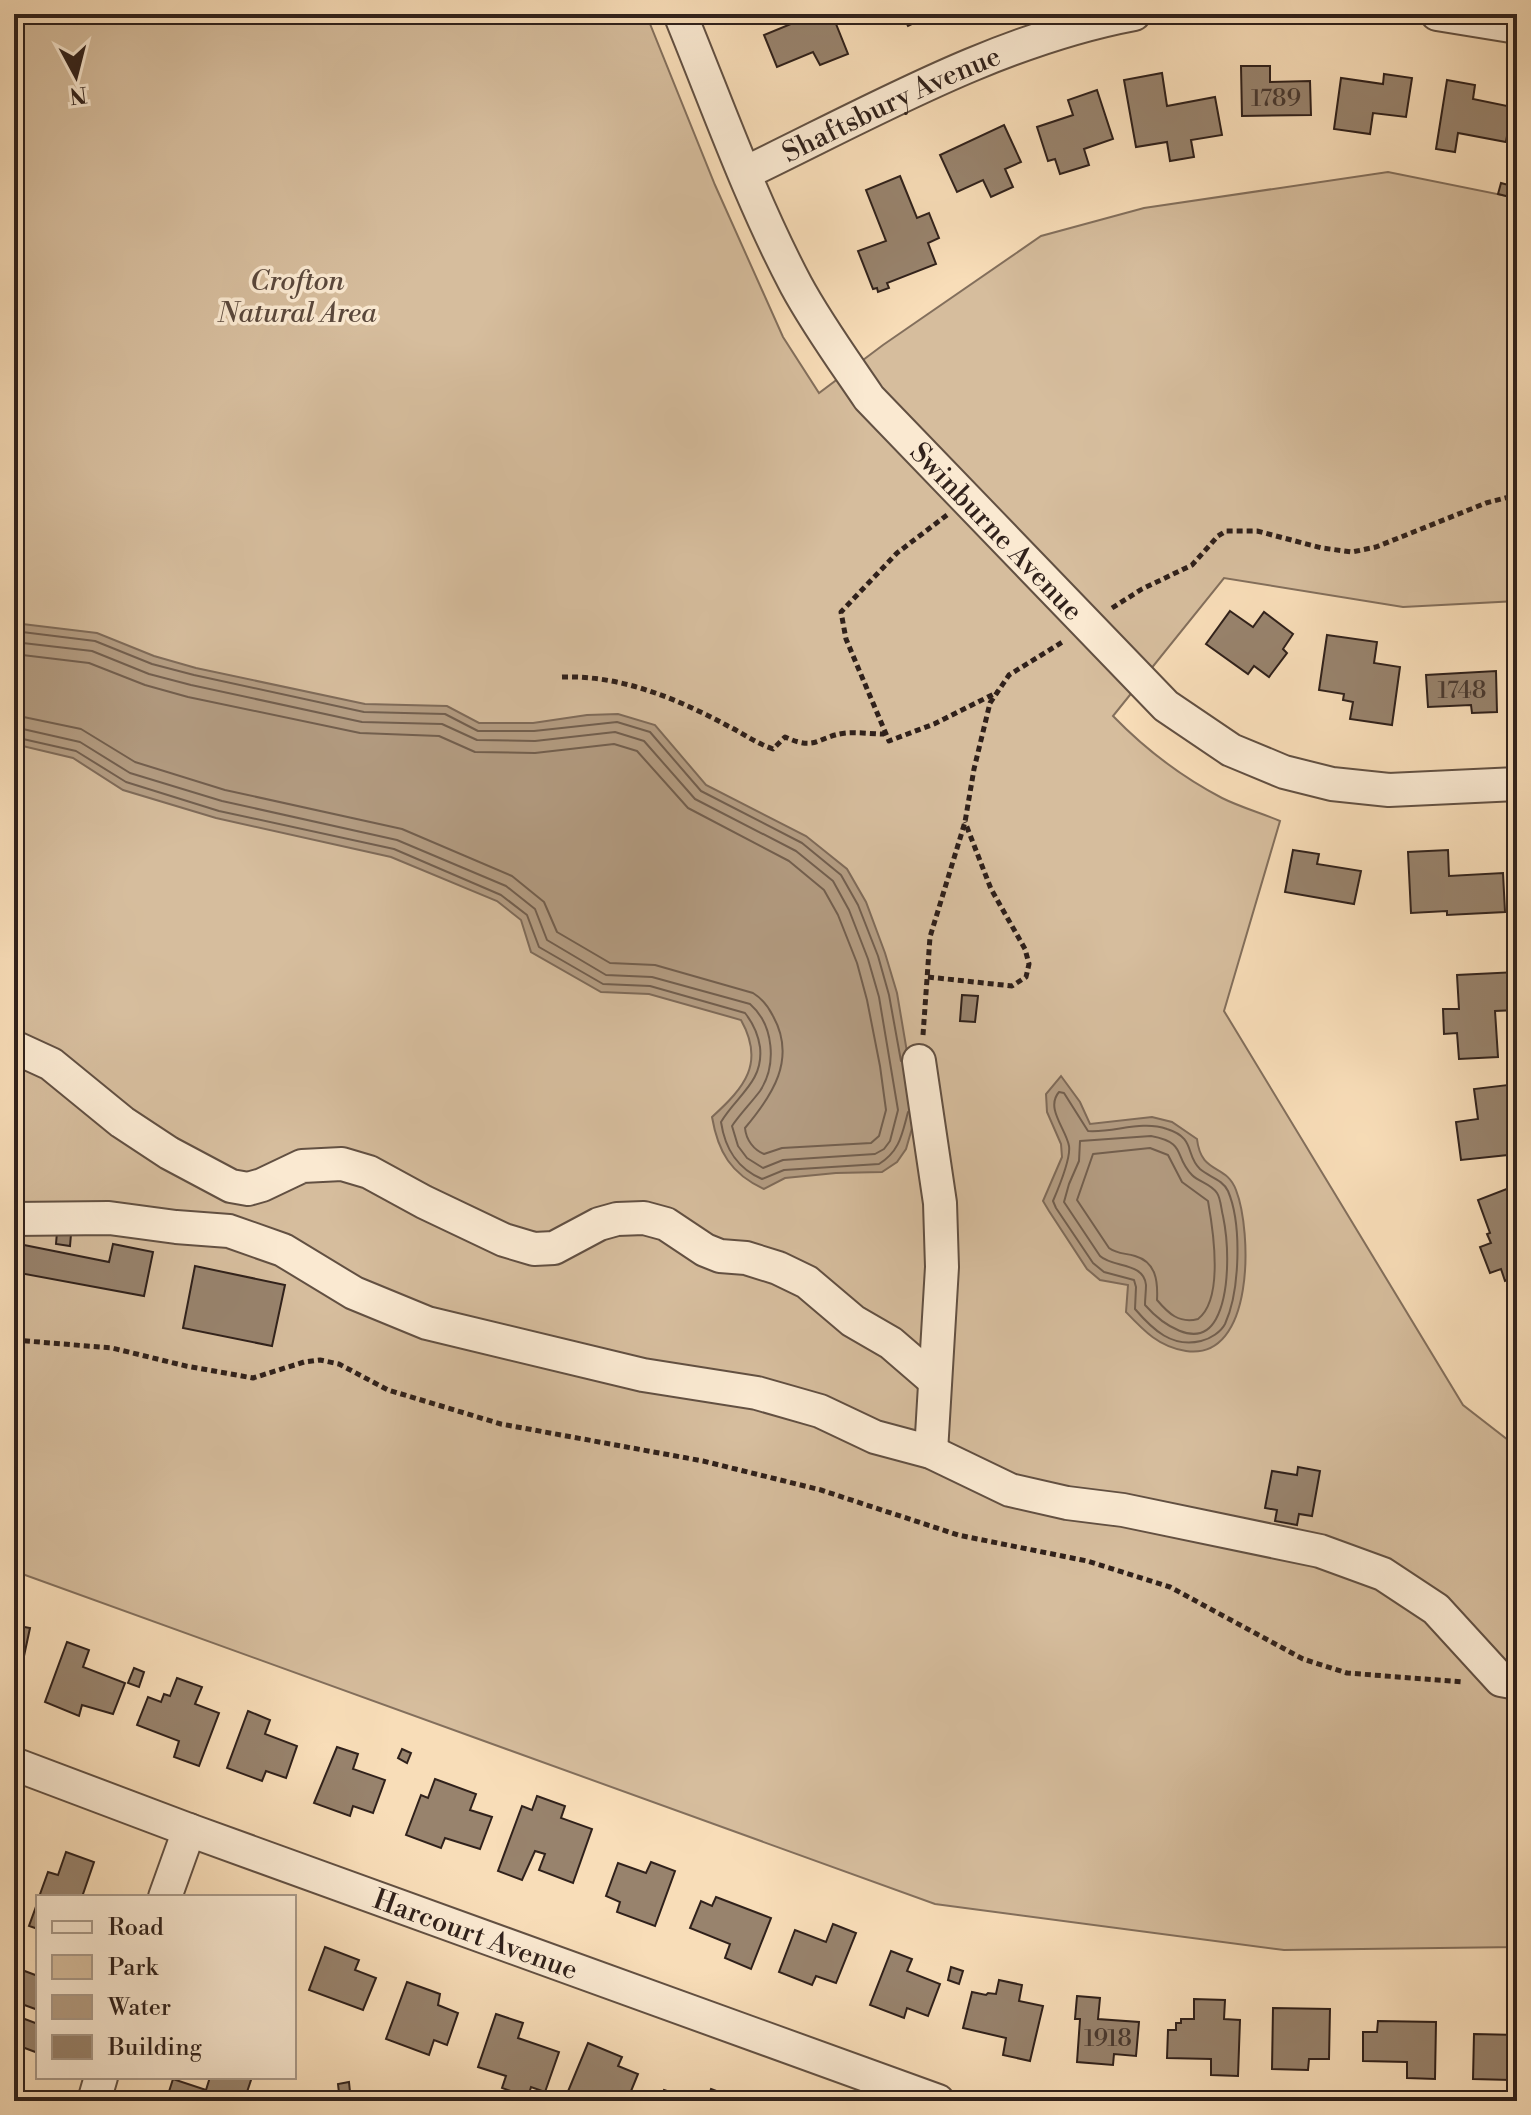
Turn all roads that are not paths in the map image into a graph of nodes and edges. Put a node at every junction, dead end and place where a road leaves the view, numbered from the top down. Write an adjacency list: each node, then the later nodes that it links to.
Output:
1 (680, 14): 5 (street, Swinburne Avenue)
2 (1134, 14): 5 (street, Shaftsbury Avenue)
3 (1437, 14): 4 (street)
4 (1517, 27)
5 (745, 173): 6 (street, Swinburne Avenue)
6 (1517, 784)
7 (14, 1047): 10 (street)
8 (919, 1061): 10 (street)
9 (14, 1219): 11 (street)
10 (935, 1381): 11 (street)
11 (931, 1452): 12 (street)
12 (1509, 1681)
13 (14, 1764): 14 (street, Harcourt Avenue)
14 (189, 1830): 15 (street); 16 (street, Harcourt Avenue)
15 (166, 1895)
16 (938, 2101)

